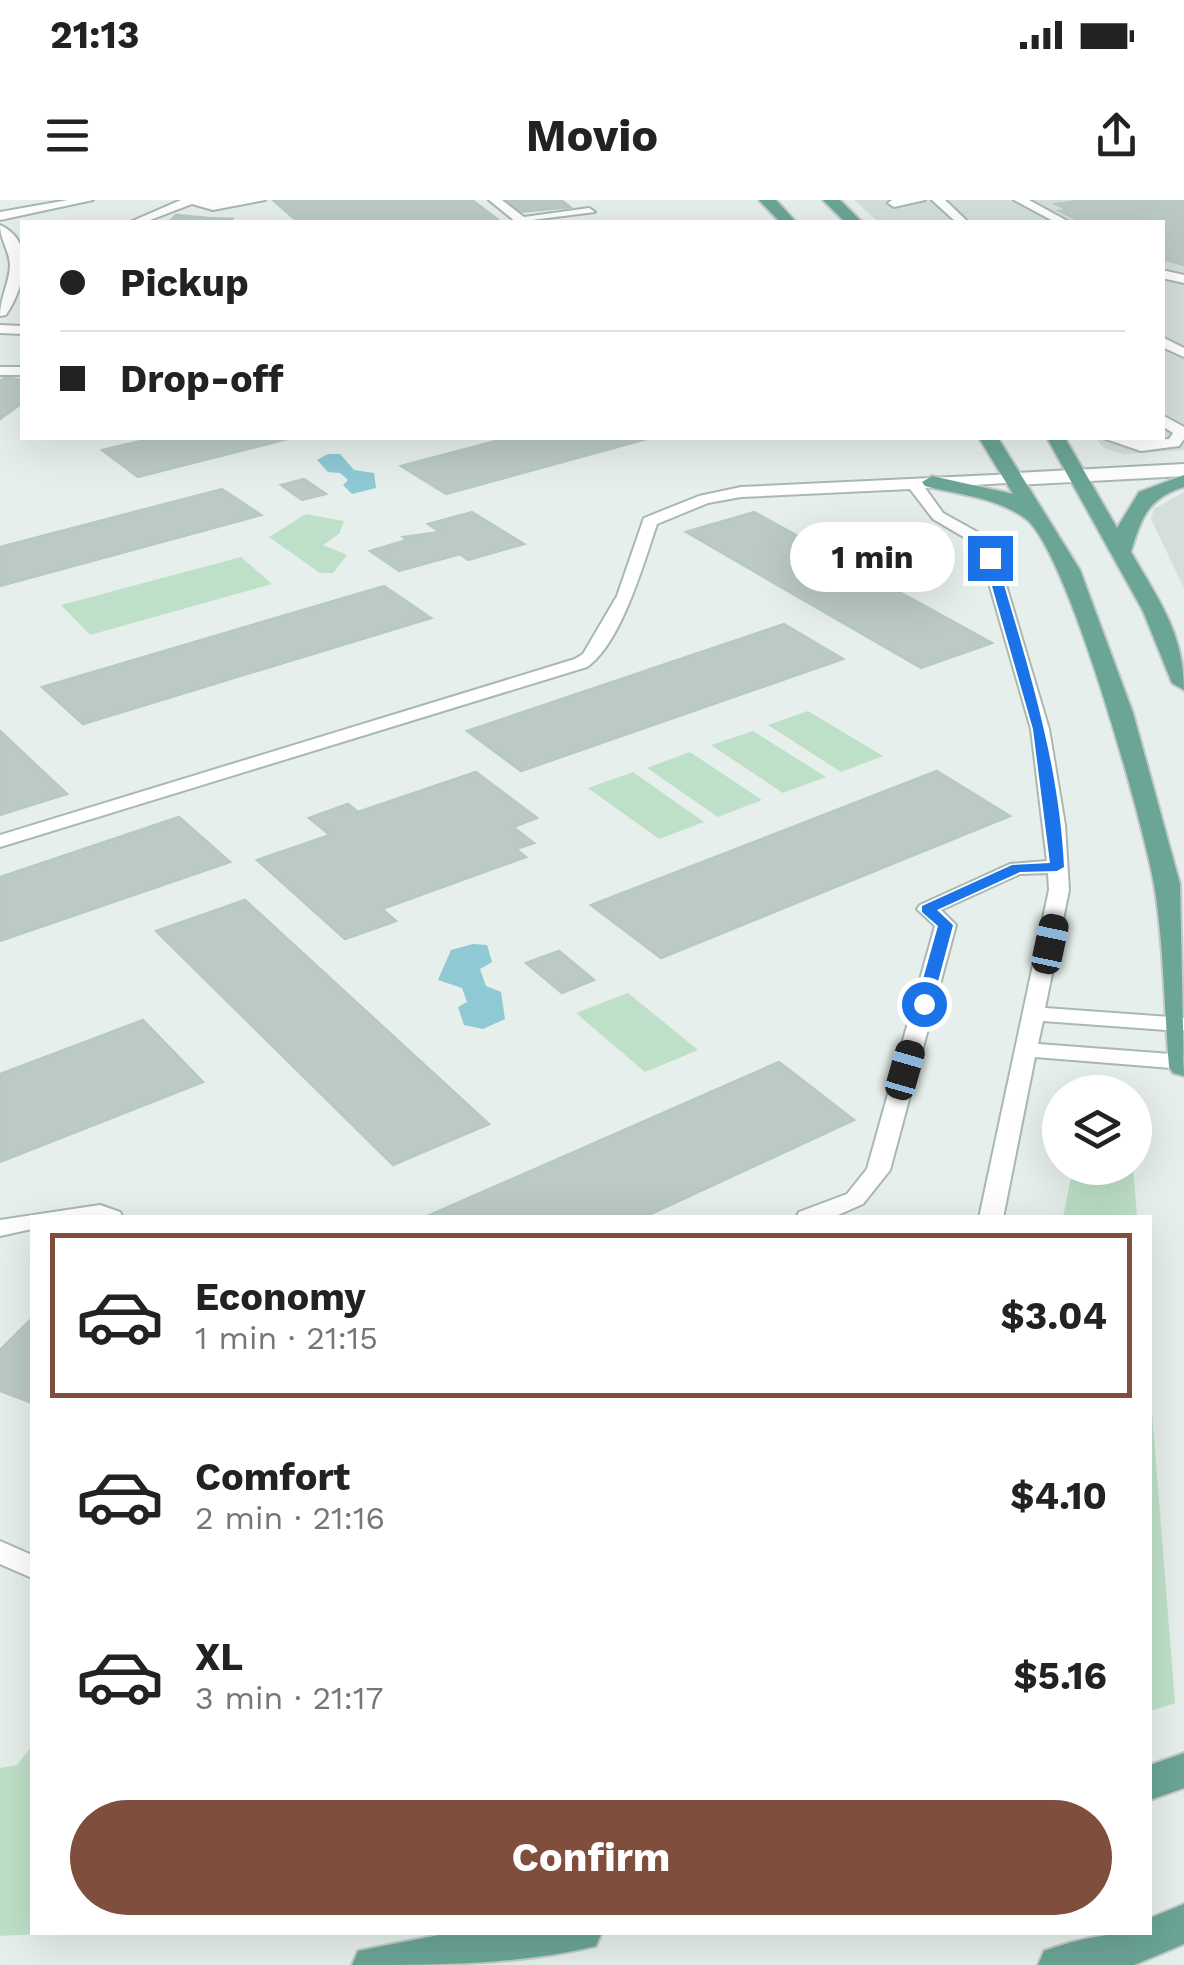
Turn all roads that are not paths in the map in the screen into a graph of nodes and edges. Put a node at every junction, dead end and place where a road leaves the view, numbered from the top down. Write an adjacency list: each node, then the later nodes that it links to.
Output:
1 (88, 200): 12 (lane)
2 (190, 200): 3 (lane); 13 (lane)
3 (258, 200)
4 (496, 200): 14 (lane)
5 (768, 200): 16 (main road)
6 (831, 200): 17 (main road)
7 (918, 200): 10 (lane)
8 (938, 200): 18 (lane)
9 (1020, 200): 19 (lane)
10 (894, 203)
11 (589, 212): 15 (lane)
12 (0, 216)
13 (141, 220)
14 (521, 220)
15 (529, 220)
16 (786, 220)
17 (852, 220)
18 (960, 220)
19 (1059, 220)
20 (0, 230): 21 (street)
21 (18, 288): 22 (street)
22 (0, 311)
23 (1165, 421): 25 (lane)
24 (1057, 440): 28 (main road)
25 (1115, 440)
26 (992, 441): 29 (main road); 31 (main road)
27 (1184, 470): 28 (street)
28 (1078, 475): 29 (street); 33 (main road)
29 (1015, 478): 31 (lane); 32 (main road)
30 (1184, 482): 33 (main road)
31 (923, 483): 32 (main road); 35 (lane); 36 (lane)
32 (1040, 519): 38 (main road)
33 (1121, 550): 34 (main road)
34 (1184, 683)
35 (0, 841)
36 (1057, 867): 37 (lane); 41 (lane)
37 (1035, 1014): 38 (lane); 39 (lane)
38 (1182, 1024): 40 (main road)
39 (1029, 1050): 40 (lane); 42 (lane)
40 (1184, 1064)
41 (815, 1215)
42 (992, 1215)
43 (30, 1221): 44 (lane)
44 (0, 1228)
45 (0, 1552): 46 (lane)
46 (30, 1566)
47 (1184, 1770): 48 (main road)
48 (1152, 1783)
49 (1184, 1924): 51 (main road)
50 (561, 1935): 52 (main road)
51 (1130, 1947): 53 (main road); 54 (main road)
52 (374, 1965)
53 (1060, 1965)
54 (1086, 1965)

